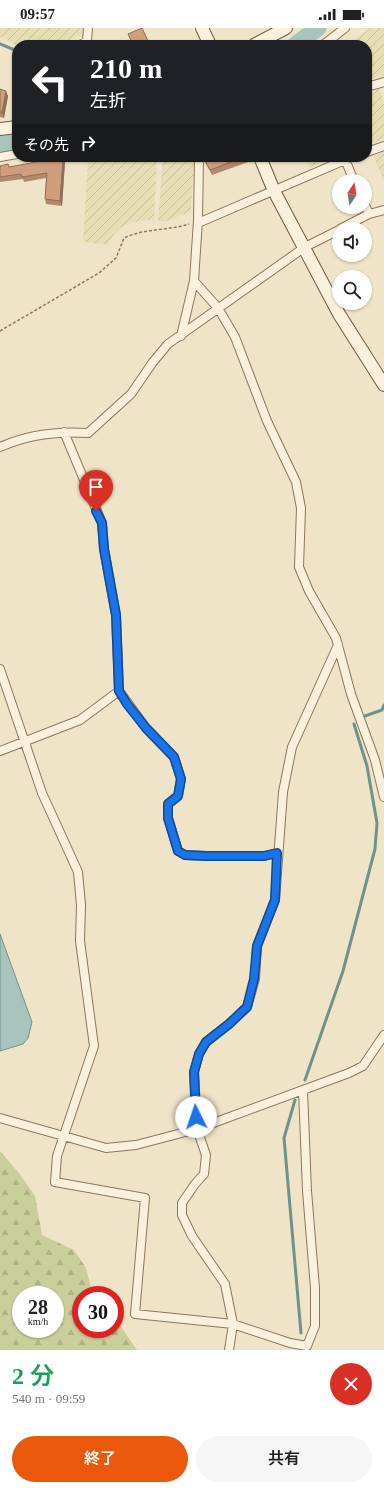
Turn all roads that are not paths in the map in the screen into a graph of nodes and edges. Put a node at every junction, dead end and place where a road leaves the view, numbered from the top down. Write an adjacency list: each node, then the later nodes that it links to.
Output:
1 (88, 28): 5 (street)
2 (202, 28): 6 (street)
3 (286, 28): 7 (street)
4 (345, 28): 8 (street)
5 (87, 40)
6 (208, 40)
7 (263, 40)
8 (329, 40)
9 (384, 82): 10 (street)
10 (372, 86)
11 (12, 128): 12 (street)
12 (0, 129)
13 (384, 146): 14 (street)
14 (372, 150)
15 (12, 155): 16 (street)
16 (0, 157)
17 (198, 162): 26 (street)
18 (262, 162): 22 (street)
19 (338, 162): 22 (street)
20 (348, 162): 21 (street)
21 (352, 174)
22 (274, 191): 26 (street); 29 (street)
23 (384, 210): 24 (street)
24 (372, 213)
25 (369, 214): 27 (street)
26 (198, 222): 30 (street)
27 (354, 222)
28 (332, 233): 29 (street)
29 (305, 247): 31 (street); 33 (street)
30 (194, 282): 31 (street); 32 (street)
31 (218, 308): 32 (street); 36 (street)
32 (182, 336): 34 (street)
33 (384, 385)
34 (64, 432): 35 (street); 38 (street)
35 (0, 447)
36 (338, 645): 41 (street); 42 (street)
37 (0, 669): 39 (street)
38 (119, 691): 39 (street); 42 (street)
39 (26, 742): 40 (street); 47 (street)
40 (0, 751)
41 (384, 797)
42 (277, 853): 46 (street)
43 (384, 1035): 44 (street)
44 (302, 1090): 46 (street); 48 (street)
45 (0, 1118): 47 (street)
46 (197, 1129): 47 (street); 48 (street)
47 (64, 1135): 48 (street)
48 (233, 1324): 49 (street)
49 (229, 1350)

